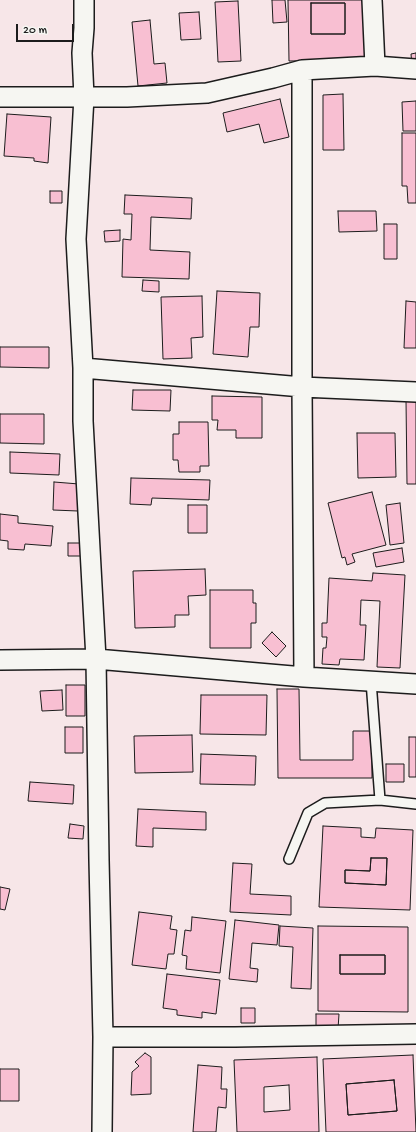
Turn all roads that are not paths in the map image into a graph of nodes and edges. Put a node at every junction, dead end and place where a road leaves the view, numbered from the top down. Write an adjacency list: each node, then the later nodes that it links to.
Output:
1 (84, 0): 7 (street)
2 (372, 0): 3 (street)
3 (376, 66): 4 (street); 5 (street)
4 (416, 69)
5 (302, 70): 7 (street); 9 (street)
6 (0, 97): 7 (street)
7 (84, 97): 8 (street)
8 (83, 368): 9 (street); 11 (street)
9 (302, 387): 10 (street); 13 (street)
10 (416, 392)
11 (96, 658): 12 (street); 13 (street); 20 (street)
12 (0, 660)
13 (304, 677): 14 (street)
14 (371, 681): 15 (street); 16 (lane)
15 (416, 684)
16 (380, 800): 17 (lane); 18 (lane)
17 (416, 804)
18 (289, 859)
19 (416, 1034): 20 (street)
20 (103, 1037): 21 (street)
21 (102, 1132)

